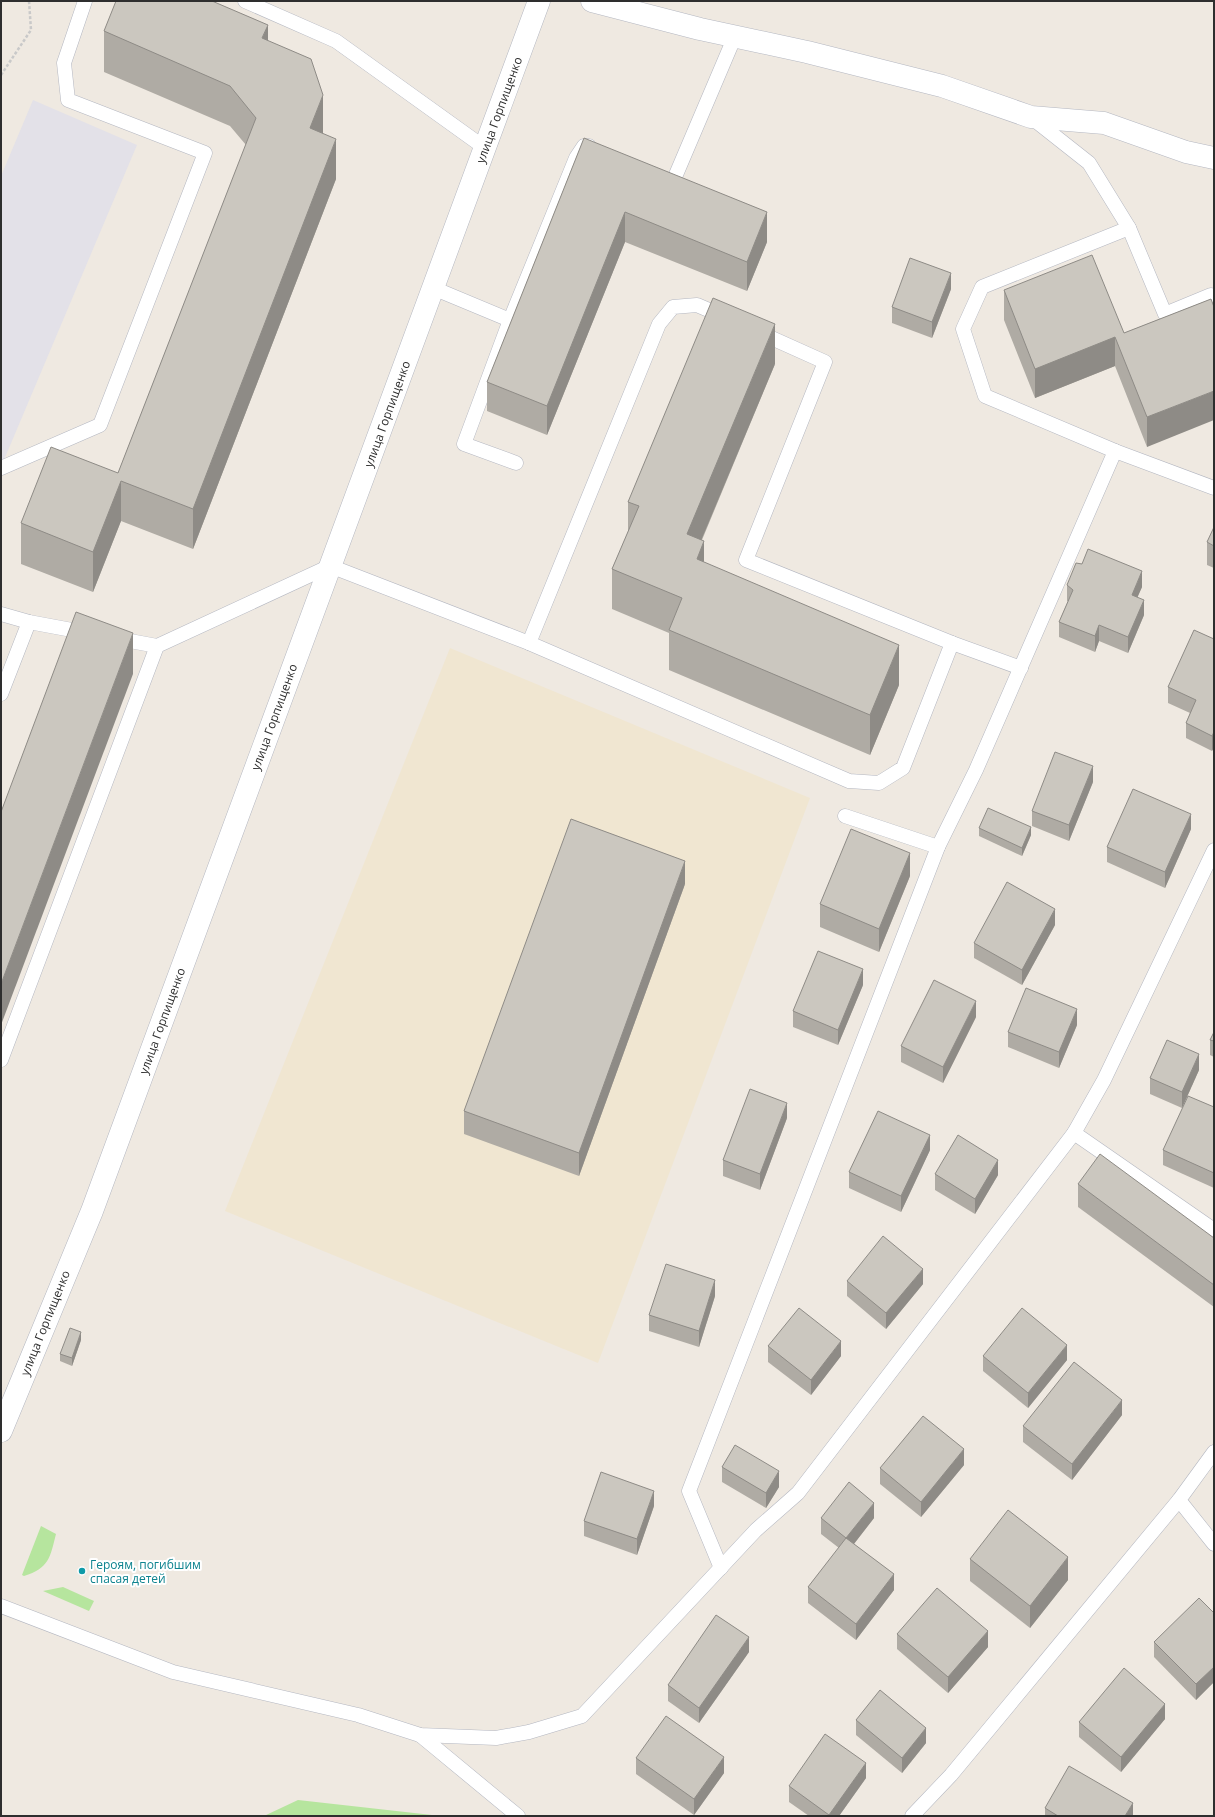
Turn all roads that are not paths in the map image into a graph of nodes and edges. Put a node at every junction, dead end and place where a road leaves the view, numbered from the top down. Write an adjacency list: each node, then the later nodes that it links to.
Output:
1 (85, 1): 19 (lane)
2 (539, 1): 8 (main road, улица Горпищенко)
3 (592, 1): 5 (main road)
4 (251, 2): 8 (lane)
5 (735, 36): 6 (main road); 11 (lane)
6 (1031, 117): 9 (main road); 13 (lane)
7 (601, 145): 16 (lane)
8 (485, 148): 14 (main road, улица Горпищенко)
9 (1214, 158)
10 (662, 172): 11 (lane)
11 (675, 178): 12 (lane)
12 (689, 183)
13 (1129, 228): 15 (lane); 17 (lane)
14 (433, 288): 16 (lane); 21 (main road, улица Горпищенко)
15 (1214, 302)
16 (510, 320): 18 (lane)
17 (1115, 451): 20 (lane); 27 (lane)
18 (516, 463)
19 (1, 468)
20 (1214, 488)
21 (330, 566): 24 (lane); 26 (lane); 35 (main road, улица Горпищенко)
22 (1, 614): 23 (lane)
23 (29, 622): 26 (lane); 28 (lane)
24 (529, 643): 25 (lane); 25 (lane)
25 (952, 643): 27 (lane)
26 (157, 646): 32 (lane)
27 (1021, 668): 30 (lane)
28 (1, 694)
29 (845, 816): 30 (lane)
30 (938, 847): 39 (lane)
31 (1214, 850): 33 (lane)
32 (1, 1060)
33 (1074, 1133): 34 (lane); 39 (lane)
34 (1214, 1230)
35 (1, 1430)
36 (1214, 1452): 37 (lane)
37 (1179, 1500): 38 (lane); 43 (lane)
38 (1214, 1544)
39 (721, 1568): 41 (lane)
40 (1, 1606): 41 (lane)
41 (420, 1735): 42 (lane)
42 (518, 1816)
43 (912, 1816)

